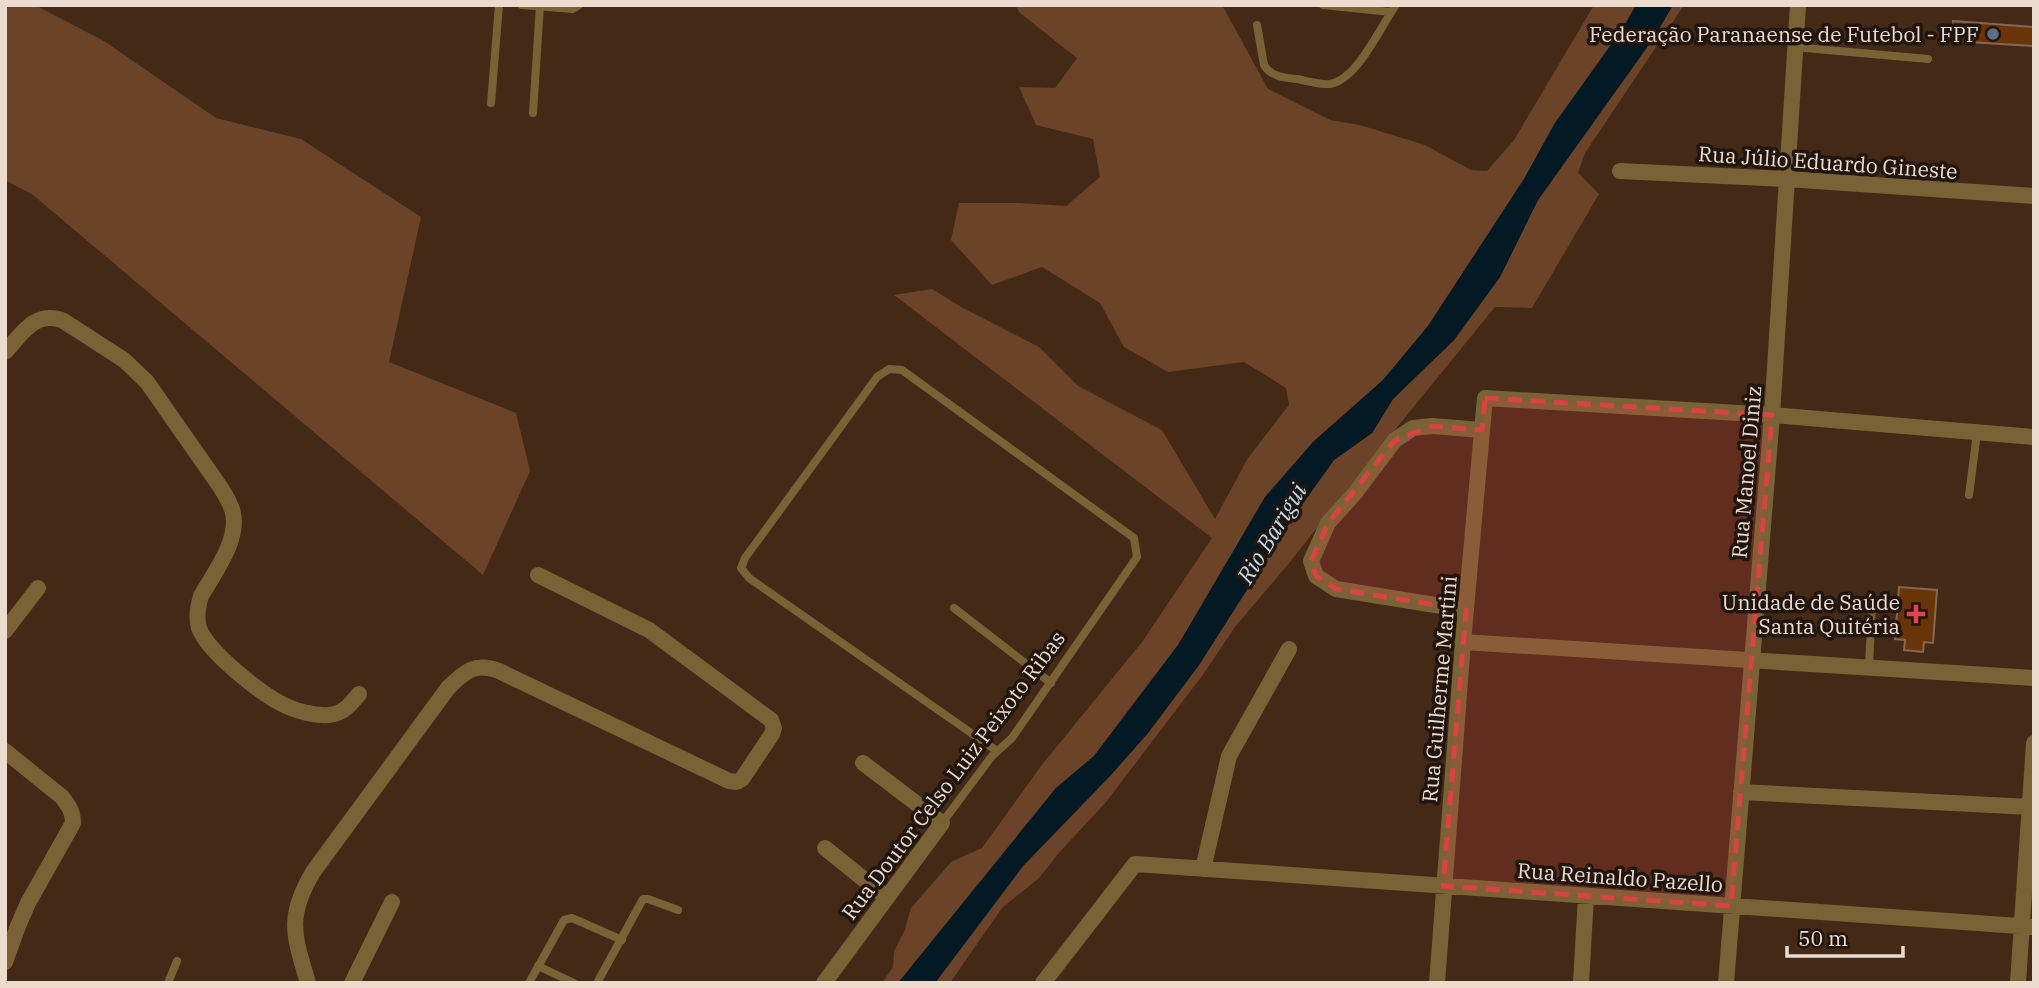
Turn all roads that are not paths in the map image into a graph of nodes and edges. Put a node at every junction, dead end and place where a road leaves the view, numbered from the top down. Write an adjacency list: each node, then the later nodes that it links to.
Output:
1 (499, 5): 11 (lane)
2 (522, 5): 6 (lane)
3 (579, 5): 6 (lane)
4 (1323, 5): 7 (lane)
5 (1798, 5): 9 (street, Rua Manoel Diniz)
6 (540, 6): 12 (lane)
7 (1393, 8): 8 (lane)
8 (1257, 25)
9 (1794, 47): 10 (lane); 14 (street, Rua Manoel Diniz)
10 (1928, 59)
11 (491, 103)
12 (533, 113)
13 (1620, 171): 14 (street, Rua Júlio Eduardo Gineste)
14 (1787, 179): 15 (street, Rua Júlio Eduardo Gineste); 17 (street, Rua Manoel Diniz)
15 (2034, 196)
16 (5, 352): 34 (street)
17 (1772, 415): 18 (street, Rua Guilherme Martini); 19 (street); 30 (street, Rua Manoel Diniz)
18 (1482, 430): 26 (street, Rua Guilherme Martini); 26 (street)
19 (1977, 433): 20 (street); 21 (lane)
20 (2034, 437)
21 (1969, 495)
22 (538, 575): 57 (street)
23 (38, 588): 27 (street)
24 (1872, 603): 31 (lane)
25 (954, 608): 33 (lane)
26 (1466, 610): 28 (street, Rua Guilherme Martini)
27 (5, 631)
28 (1464, 642): 30 (street); 44 (street, Rua Guilherme Martini)
29 (1289, 649): 43 (street)
30 (1752, 660): 31 (street); 39 (street, Rua Manoel Diniz)
31 (1869, 666): 32 (street)
32 (2034, 678)
33 (1051, 683): 37 (lane, Rua Doutor Celso Luiz Peixoto Ribas); 37 (lane, Rua Doutor Celso Luiz Peixoto Ribas)
34 (359, 694)
35 (2034, 743): 40 (street)
36 (5, 751): 53 (street)
37 (997, 751): 41 (lane, Rua Doutor Celso Luiz Peixoto Ribas)
38 (863, 763): 41 (street)
39 (1741, 792): 40 (street); 48 (street, Rua Manoel Diniz)
40 (2031, 799): 50 (street)
41 (942, 823): 46 (street, Rua Doutor Celso Luiz Peixoto Ribas)
42 (825, 848): 46 (street)
43 (1203, 869): 44 (street, Rua Reinaldo Pazello); 55 (street, Rua Reinaldo Pazello)
44 (1443, 886): 45 (street, Rua Reinaldo Pazello); 63 (street, Rua Guilherme Martini)
45 (1586, 896): 48 (street, Rua Reinaldo Pazello); 64 (street)
46 (887, 898): 62 (street, Rua Doutor Celso Luiz Peixoto Ribas)
47 (392, 902): 58 (street)
48 (1731, 906): 50 (street, Rua Reinaldo Pazello); 65 (street, Rua Manoel Diniz)
49 (678, 910): 51 (lane)
50 (2028, 927): 66 (street)
51 (622, 940): 54 (lane); 61 (lane)
52 (177, 961): 56 (lane)
53 (5, 962)
54 (538, 966): 59 (lane); 60 (lane)
55 (1046, 982)
56 (168, 983)
57 (308, 983)
58 (352, 983)
59 (529, 983)
60 (573, 983)
61 (597, 983)
62 (824, 983)
63 (1437, 983)
64 (1581, 983)
65 (1726, 983)
66 (2018, 983)

